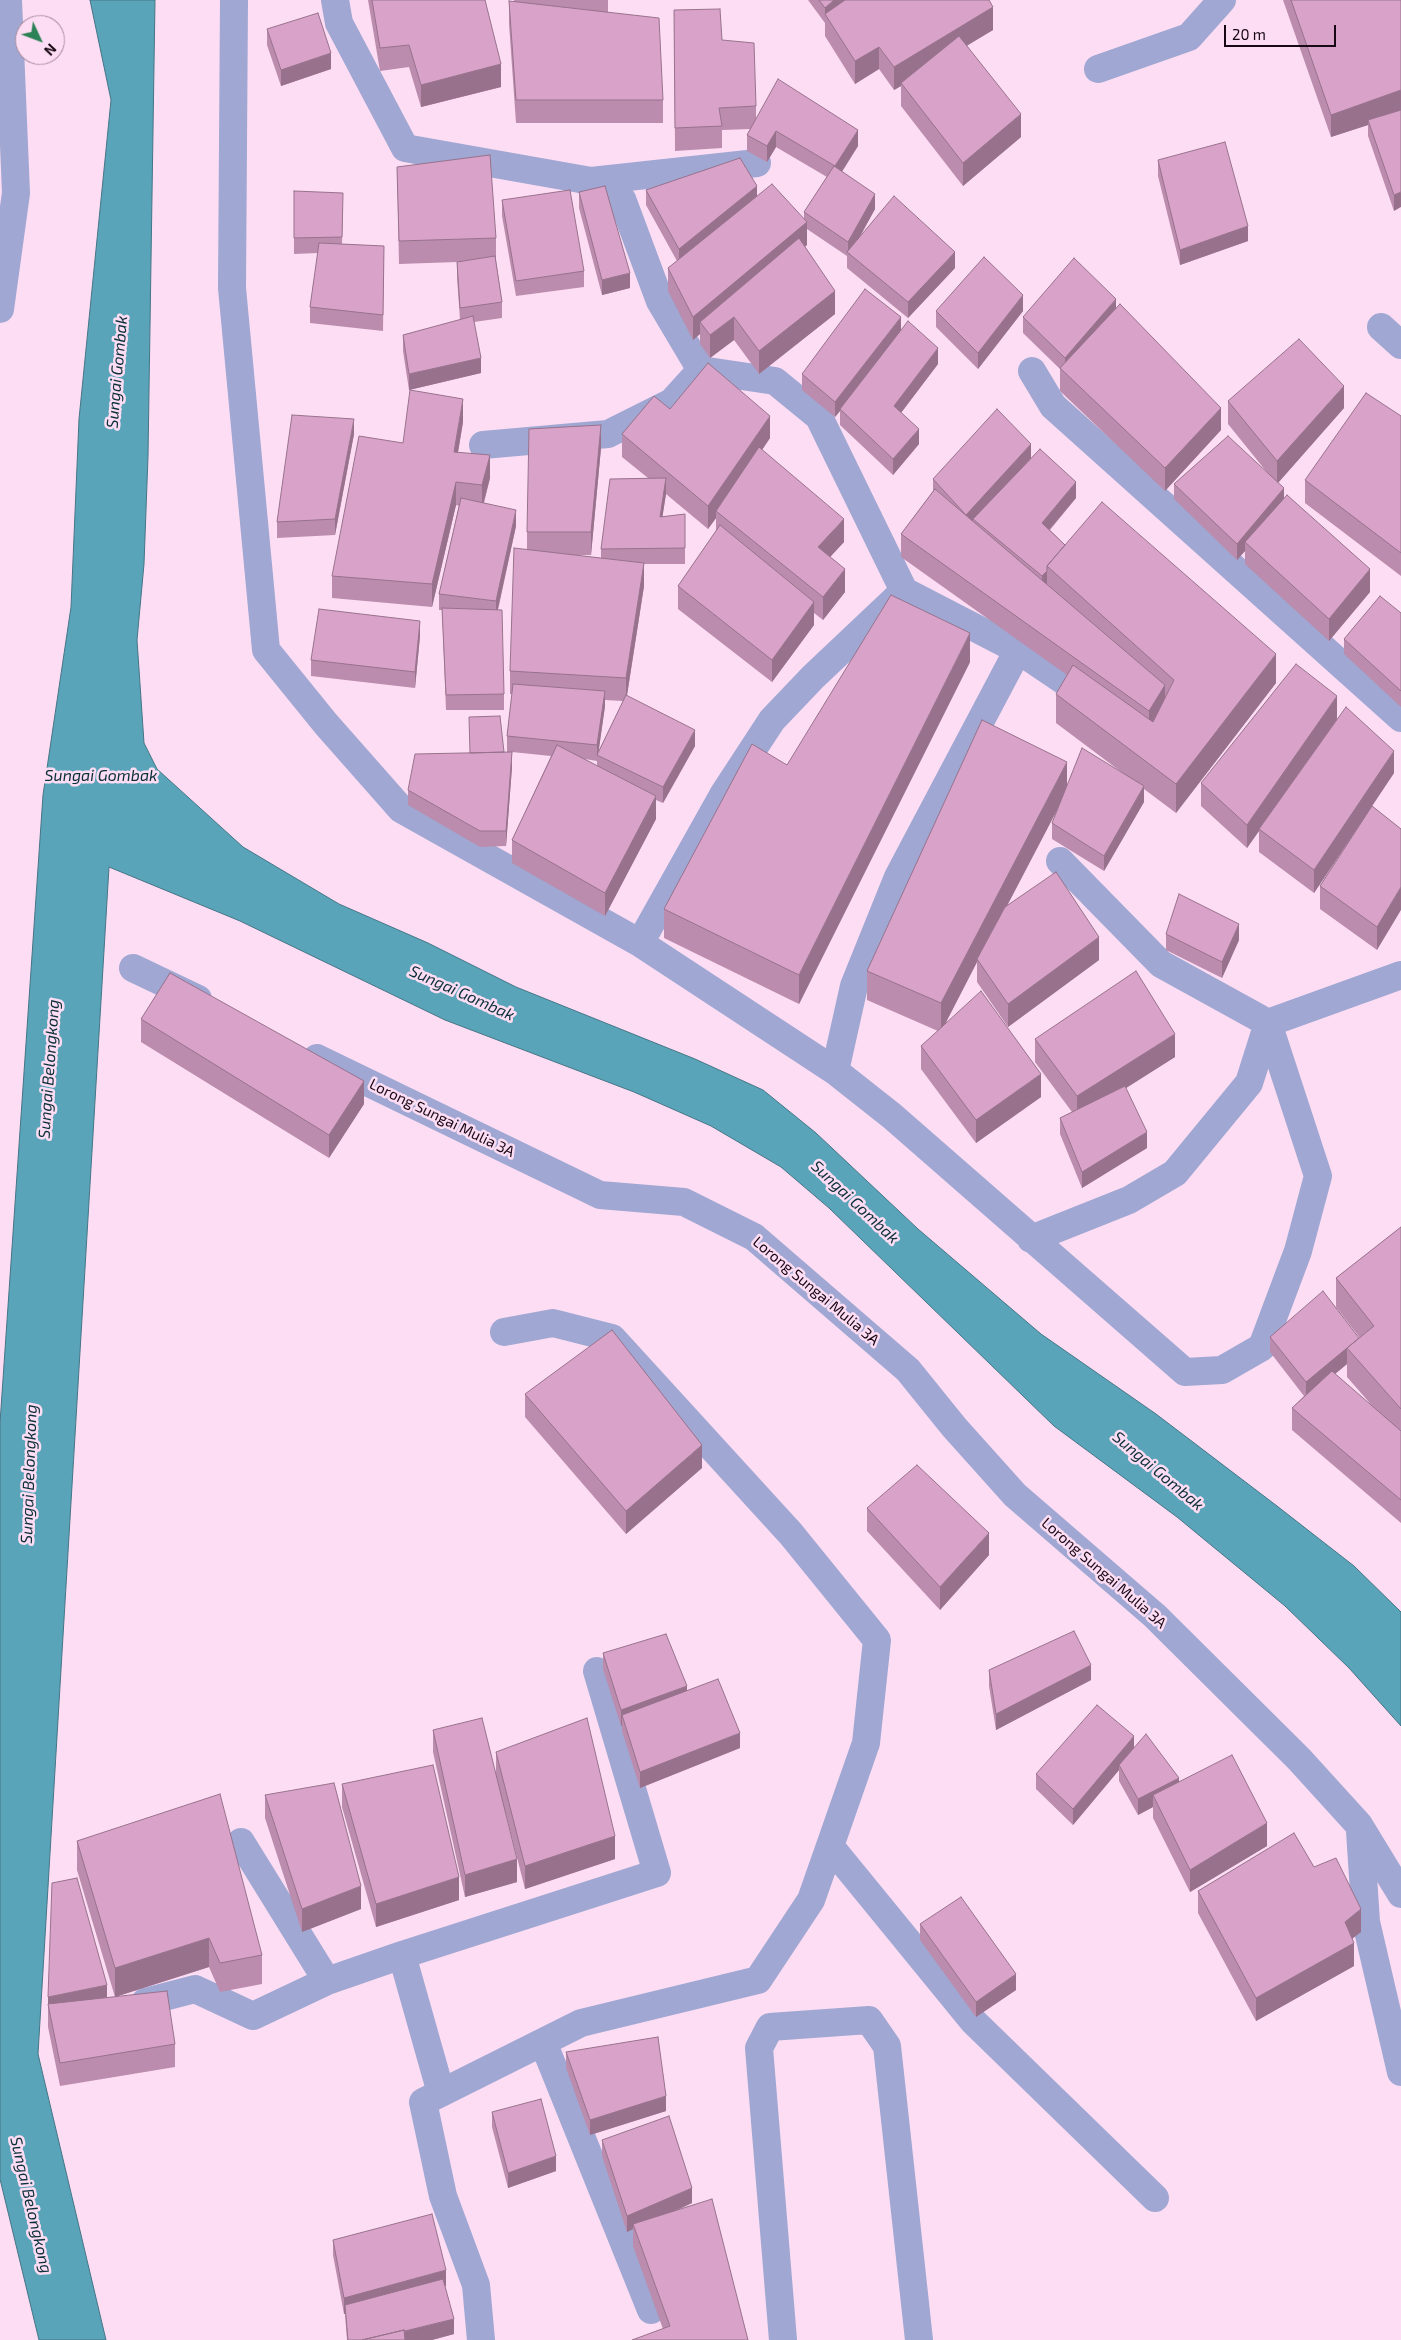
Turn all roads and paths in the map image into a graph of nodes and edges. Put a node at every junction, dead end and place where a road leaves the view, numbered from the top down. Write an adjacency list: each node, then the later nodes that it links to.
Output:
1 (8, 0): 8 (street)
2 (234, 0): 19 (street)
3 (334, 0): 7 (street)
4 (1222, 0): 5 (street)
5 (1098, 69)
6 (757, 164): 7 (street)
7 (591, 181): 11 (street)
8 (0, 309)
9 (1381, 327): 10 (street)
10 (1401, 345)
11 (701, 370): 13 (street); 14 (street)
12 (1032, 371): 17 (street)
13 (483, 445)
14 (904, 591): 15 (street); 19 (street)
15 (1018, 650): 16 (street); 25 (street)
16 (1112, 714)
17 (1401, 718)
18 (1060, 861): 23 (street)
19 (640, 943): 25 (street)
20 (133, 968): 22 (street)
21 (1401, 975): 23 (street)
22 (223, 1012)
23 (1268, 1023): 26 (street); 26 (street)
24 (295, 1047): 29 (street, Lorong Sungai Mulia 3A)
25 (835, 1071): 26 (street)
26 (1031, 1239)
27 (504, 1332): 31 (street)
28 (597, 1671): 33 (street)
29 (1359, 1825): 32 (street, Lorong Sungai Mulia 3A); 37 (street)
30 (241, 1842): 34 (street)
31 (830, 1846): 36 (street); 39 (street)
32 (1401, 1894)
33 (402, 1955): 34 (street); 38 (street)
34 (327, 1981): 35 (street)
35 (145, 2002)
36 (543, 2042): 38 (street); 40 (street)
37 (1401, 2072)
38 (432, 2098): 41 (street)
39 (1155, 2198)
40 (651, 2310)
41 (481, 2340)
42 (783, 2340): 43 (street)
43 (919, 2340)

